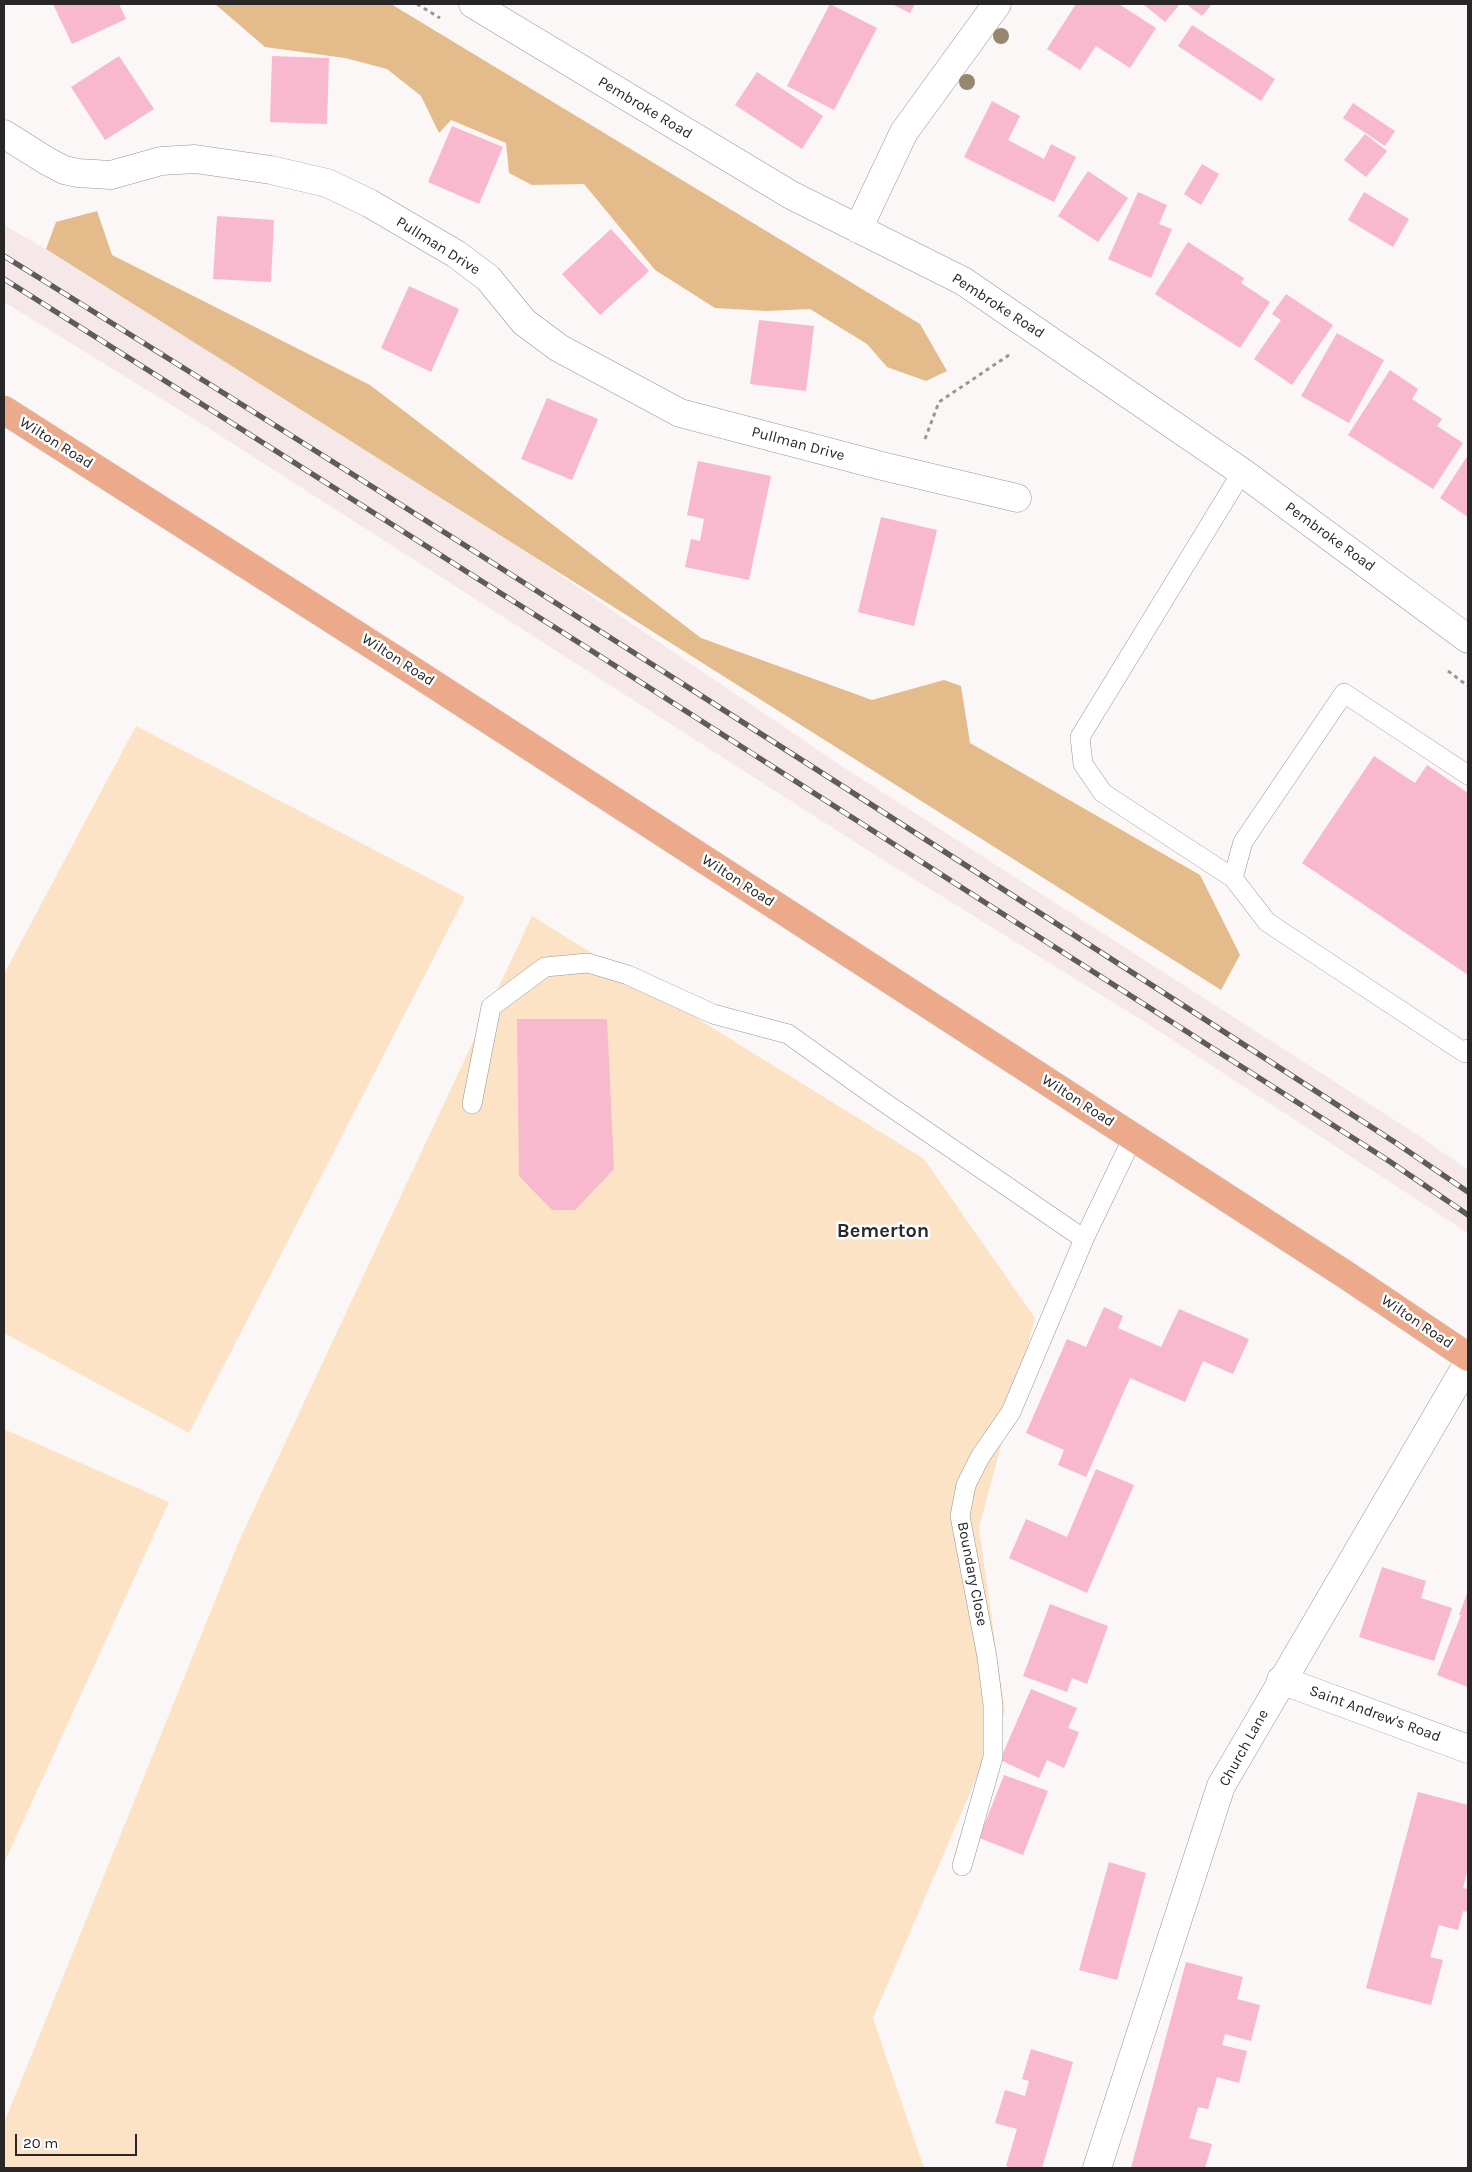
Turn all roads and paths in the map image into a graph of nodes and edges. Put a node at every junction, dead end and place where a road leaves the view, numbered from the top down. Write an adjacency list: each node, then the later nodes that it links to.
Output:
1 (417, 4): 4 (path)
2 (472, 4): 6 (street, Pembroke Road)
3 (997, 4): 6 (street)
4 (442, 19)
5 (4, 134): 10 (street, Pullman Drive)
6 (858, 229): 9 (street, Pembroke Road)
7 (1016, 351): 10 (path)
8 (4, 410): 19 (highway, Wilton Road)
9 (1242, 472): 12 (street, Pembroke Road); 16 (lane)
10 (913, 474): 11 (street, Pullman Drive)
11 (1017, 498)
12 (1468, 639)
13 (1441, 666): 14 (path)
14 (1468, 686)
15 (1468, 775): 16 (lane)
16 (1233, 878): 17 (lane)
17 (1468, 1049)
18 (472, 1104): 20 (lane)
19 (1133, 1137): 20 (lane, Boundary Close); 21 (highway, Wilton Road)
20 (1084, 1239): 25 (lane, Boundary Close)
21 (1468, 1357)
22 (1468, 1363): 23 (street, Church Lane)
23 (1281, 1680): 24 (street, Saint Andrew's Road); 26 (street, Church Lane)
24 (1468, 1749)
25 (962, 1866)
26 (1097, 2168)

